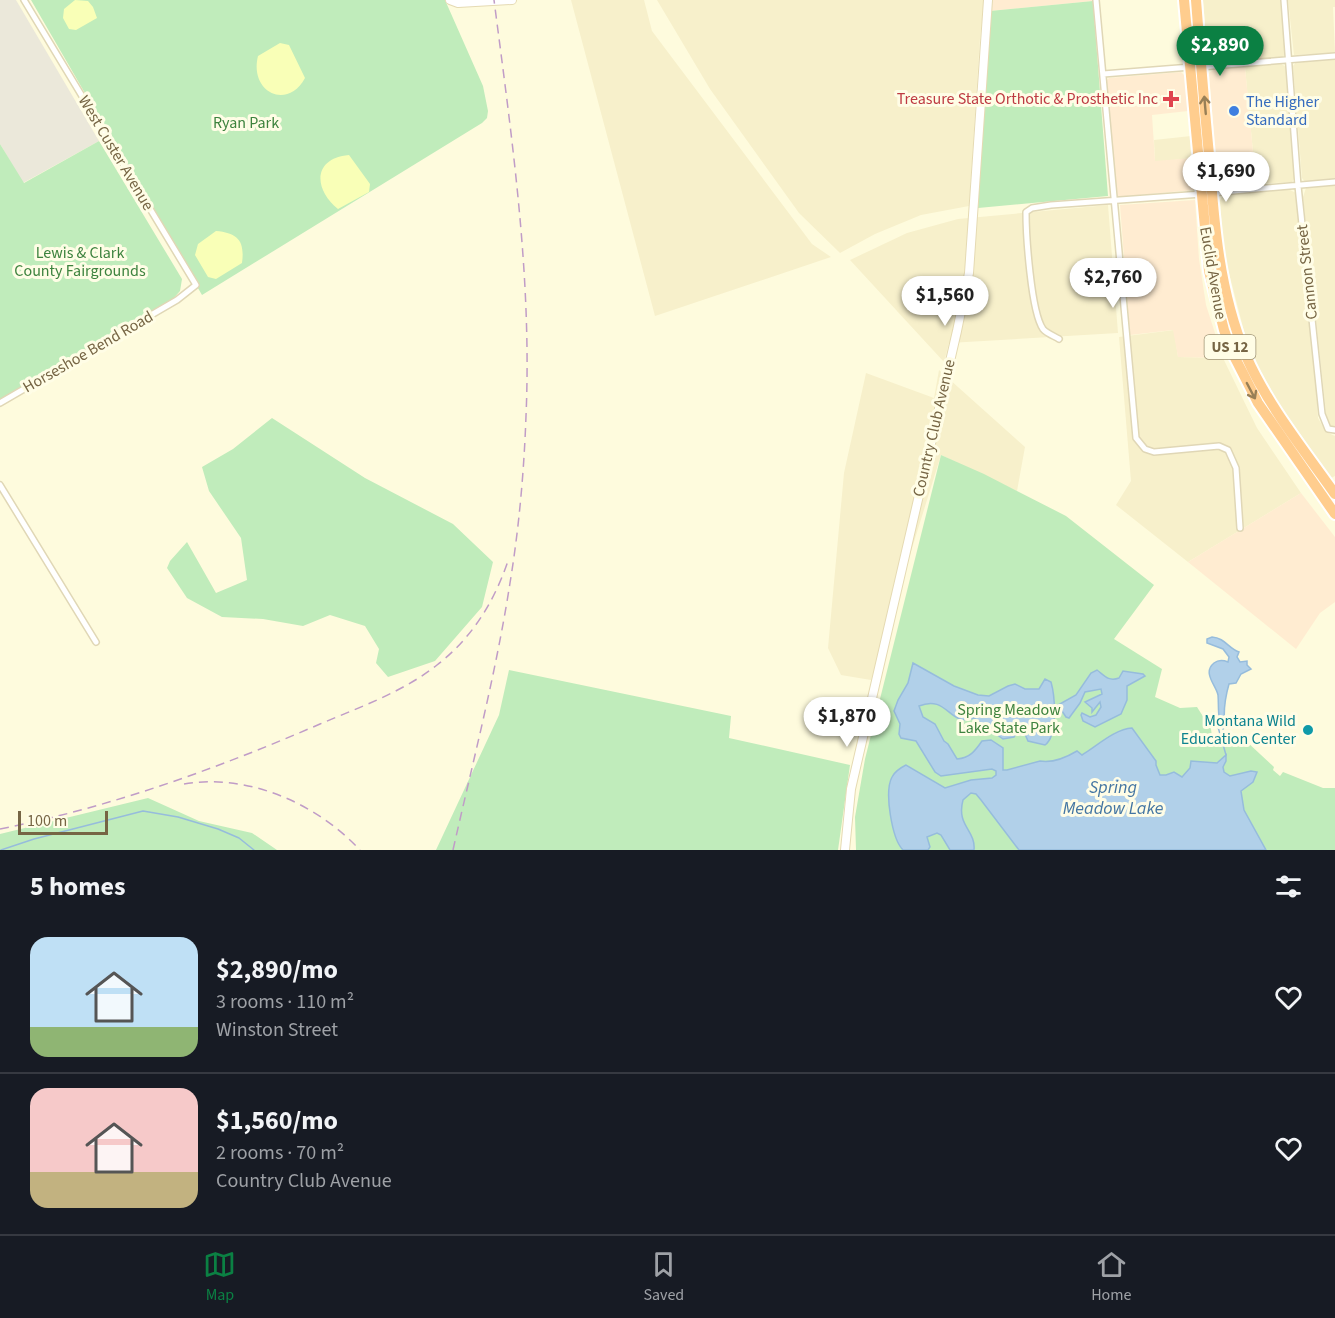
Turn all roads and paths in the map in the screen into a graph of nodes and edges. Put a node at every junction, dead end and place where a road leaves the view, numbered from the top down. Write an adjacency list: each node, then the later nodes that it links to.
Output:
1 (24, 0): 17 (street, West Custer Avenue)
2 (450, 0): 3 (street)
3 (512, 0)
4 (988, 0): 28 (street, Country Club Avenue)
5 (1096, 0): 12 (street)
6 (1184, 0): 11 (highway, Euclid Avenue / US 12)
7 (1196, 0): 11 (highway, Euclid Avenue / US 12)
8 (1284, 0): 10 (street, Cannon Street)
9 (1335, 56): 10 (street)
10 (1290, 59): 11 (street); 14 (street, Cannon Street)
11 (1196, 67): 12 (street); 15 (highway, Euclid Avenue / US 12)
12 (1103, 74): 16 (street)
13 (1335, 182): 14 (street)
14 (1298, 186): 15 (street); 21 (street, Cannon Street)
15 (1206, 193): 16 (street); 20 (highway, Euclid Avenue / US 12); 22 (highway, Euclid Avenue / US 12, one-way to 22)
16 (1115, 201): 18 (street); 26 (street)
17 (177, 300): 19 (street, Horseshoe Bend Road)
18 (1059, 339)
19 (0, 403)
20 (1290, 430): 22 (highway); 24 (highway, Euclid Avenue / US 12)
21 (1335, 430)
22 (1281, 438): 25 (highway, Euclid Avenue / US 12)
23 (0, 485): 27 (street)
24 (1335, 494)
25 (1335, 514)
26 (1240, 528)
27 (96, 642)
28 (845, 850)

